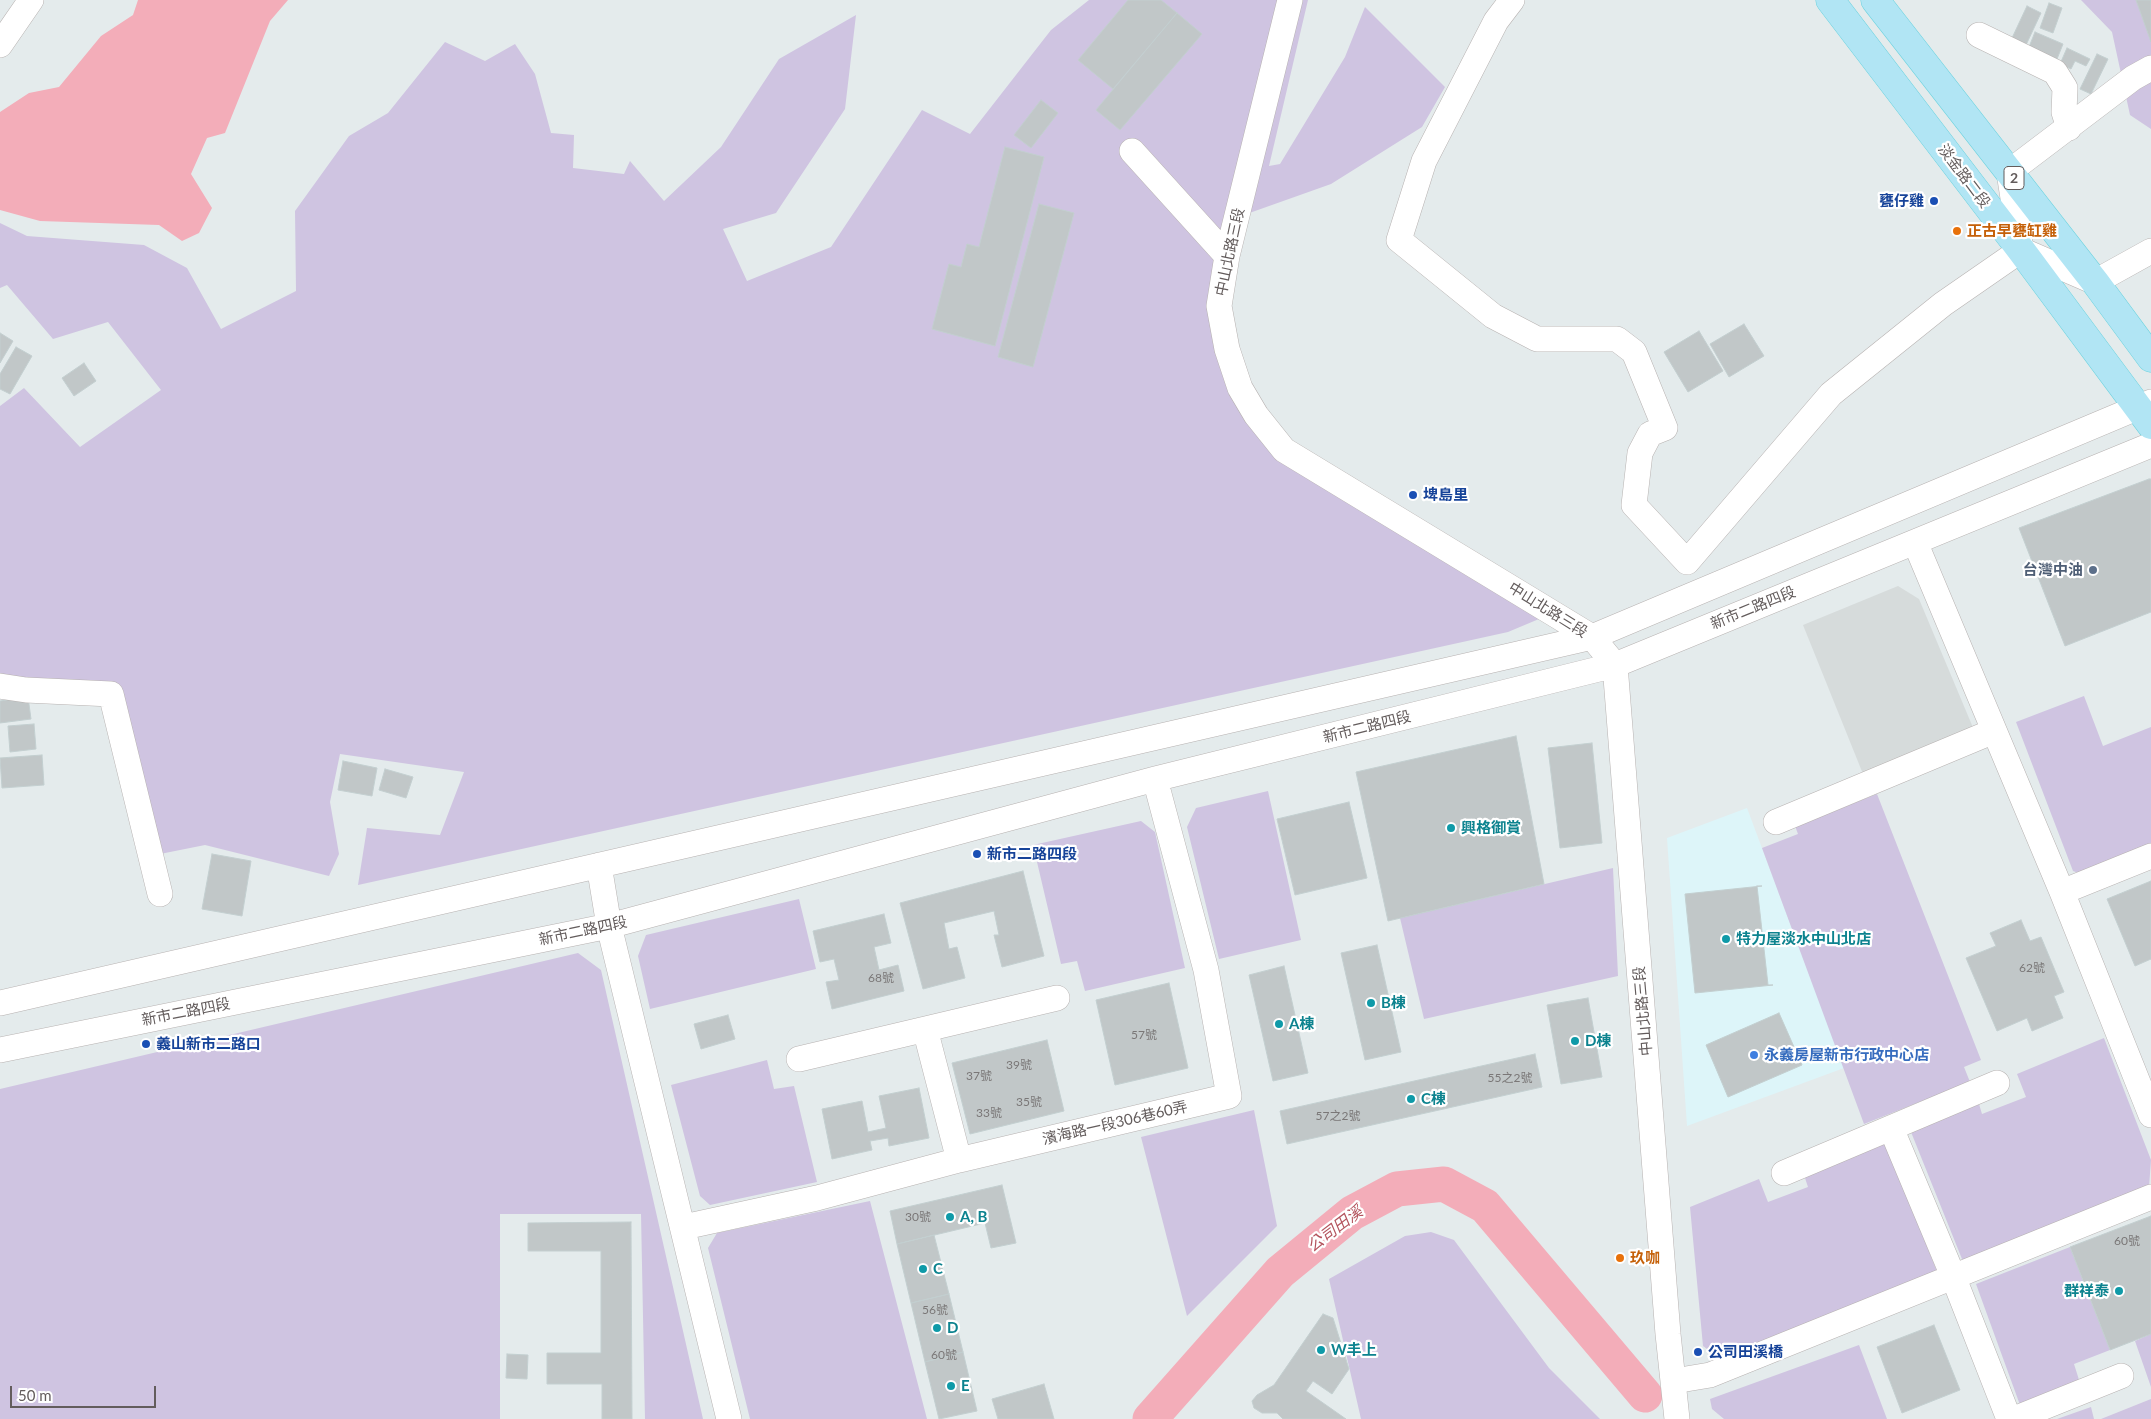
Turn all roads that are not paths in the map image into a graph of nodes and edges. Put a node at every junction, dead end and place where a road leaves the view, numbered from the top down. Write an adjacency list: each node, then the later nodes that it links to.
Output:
1 (30, 0): 7 (street)
2 (1290, 0): 14 (street, 中山北路三段)
3 (1512, 0): 20 (street)
4 (1830, 0): 12 (main road, 淡金路二段)
5 (1875, 0): 11 (main road, 2)
6 (1979, 35): 9 (street)
7 (0, 44)
8 (2151, 68): 9 (street)
9 (2069, 128): 11 (street)
10 (1132, 151): 14 (street)
11 (2009, 172): 12 (street); 15 (main road, 2)
12 (2022, 250): 15 (street); 17 (main road, 淡金路二段); 20 (street)
13 (2151, 251): 15 (street)
14 (1226, 256): 22 (street, 中山北路三段)
15 (2095, 282): 16 (main road, 2)
16 (2151, 358)
17 (2147, 411): 21 (street)
18 (2151, 445): 19 (street, 新市二路四段)
19 (1915, 542): 23 (street, 新市二路四段); 25 (street)
20 (1687, 562): 21 (street)
21 (1703, 590): 22 (street)
22 (1592, 637): 23 (street, 中山北路三段); 29 (street)
23 (1615, 665): 26 (street, 新市二路四段); 47 (street, 中山北路三段)
24 (0, 686): 31 (street)
25 (1994, 730): 27 (street); 30 (street)
26 (1155, 779): 32 (street, 新市二路四段); 41 (street, 濱海路一段306巷60弄)
27 (1776, 822)
28 (2151, 856): 30 (street)
29 (599, 866): 32 (street); 34 (street)
30 (2062, 892): 39 (street)
31 (160, 894)
32 (609, 926): 36 (street, 新市二路四段); 44 (street)
33 (1057, 998): 35 (street)
34 (0, 1003)
35 (925, 1029): 37 (street); 41 (street)
36 (0, 1050)
37 (799, 1059)
38 (1997, 1083): 40 (street)
39 (2151, 1115)
40 (1891, 1128): 42 (street); 45 (street)
41 (959, 1160): 44 (street, 濱海路一段306巷60弄)
42 (1784, 1173)
43 (2151, 1197): 45 (street)
44 (684, 1227): 48 (street)
45 (1953, 1276): 47 (street); 50 (street)
46 (2121, 1376): 51 (street)
47 (1674, 1381): 49 (street, 中山北路三段)
48 (729, 1419)
49 (1677, 1419)
50 (2009, 1419)
51 (2014, 1419)

